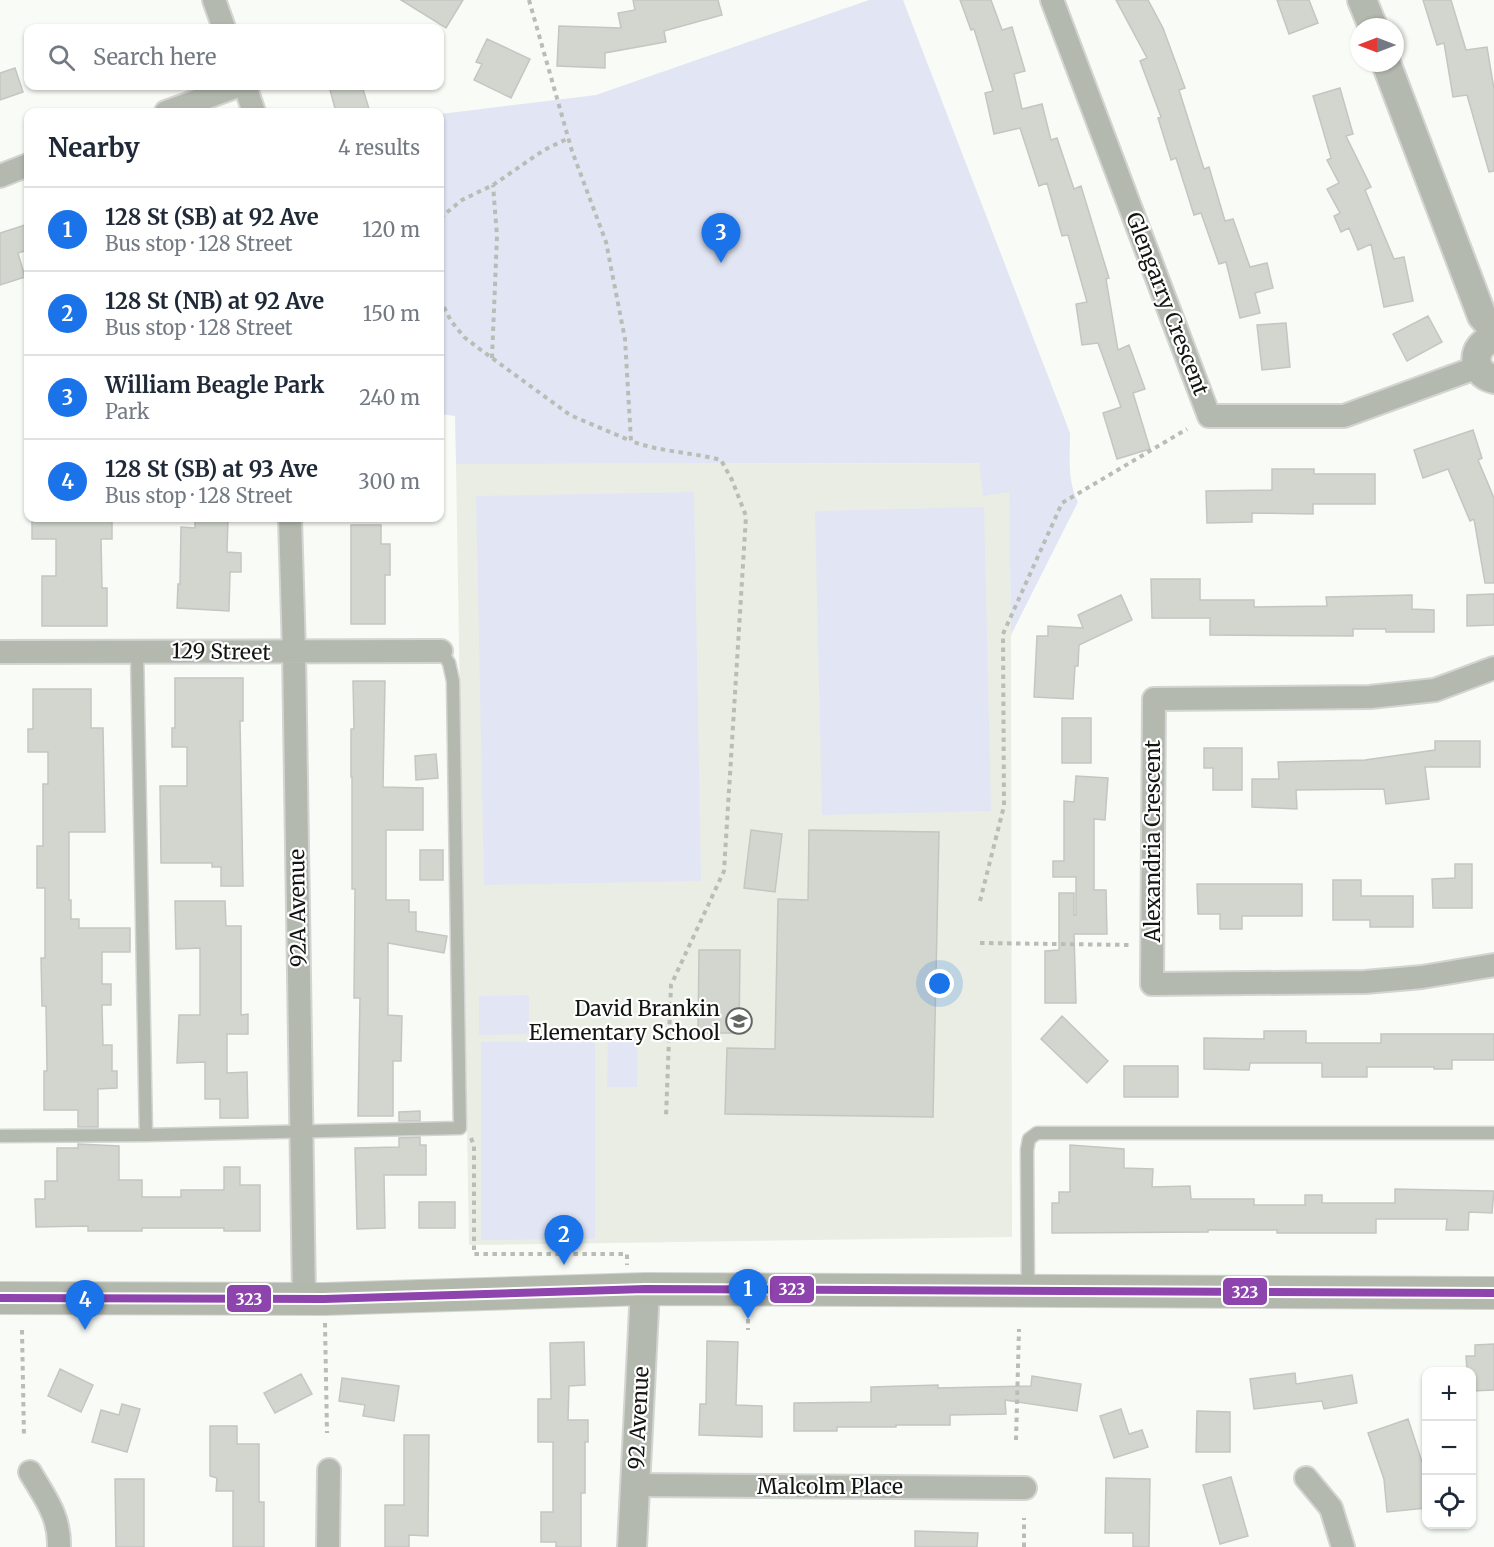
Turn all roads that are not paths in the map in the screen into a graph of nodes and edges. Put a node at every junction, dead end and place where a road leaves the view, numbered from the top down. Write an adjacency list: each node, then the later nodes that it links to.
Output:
1 (214, 0): 5 (street)
2 (1052, 0): 13 (street, Glengarry Crescent)
3 (1362, 0): 4 (street)
4 (1369, 18)
5 (223, 24)
6 (1389, 72): 13 (street)
7 (227, 90): 9 (street)
8 (246, 90): 10 (street)
9 (176, 108)
10 (253, 108)
11 (24, 167): 12 (street)
12 (0, 176)
13 (1487, 346)
14 (290, 522): 18 (street, 92A Avenue)
15 (137, 651): 17 (street, 129 Street); 18 (street, 129 Street); 23 (lane)
16 (441, 651): 18 (street, 129 Street); 21 (lane)
17 (0, 652)
18 (294, 652): 21 (street, 92A Avenue)
19 (1494, 668): 20 (street, Alexandria Crescent)
20 (1494, 965)
21 (301, 1131): 23 (lane); 29 (street, 92A Avenue)
22 (1494, 1133): 26 (lane)
23 (146, 1135): 24 (lane)
24 (0, 1136)
25 (636, 1277): 26 (main road); 29 (main road); 33 (street, 92 Avenue)
26 (1028, 1290): 27 (main road)
27 (1494, 1293)
28 (0, 1298): 29 (main road)
29 (314, 1310)
30 (330, 1470): 36 (street)
31 (30, 1472): 35 (street)
32 (1306, 1478): 38 (street)
33 (636, 1485): 34 (street, Malcolm Place); 37 (street, 92 Avenue)
34 (1024, 1488)
35 (59, 1547)
36 (328, 1547)
37 (632, 1547)
38 (1343, 1547)

